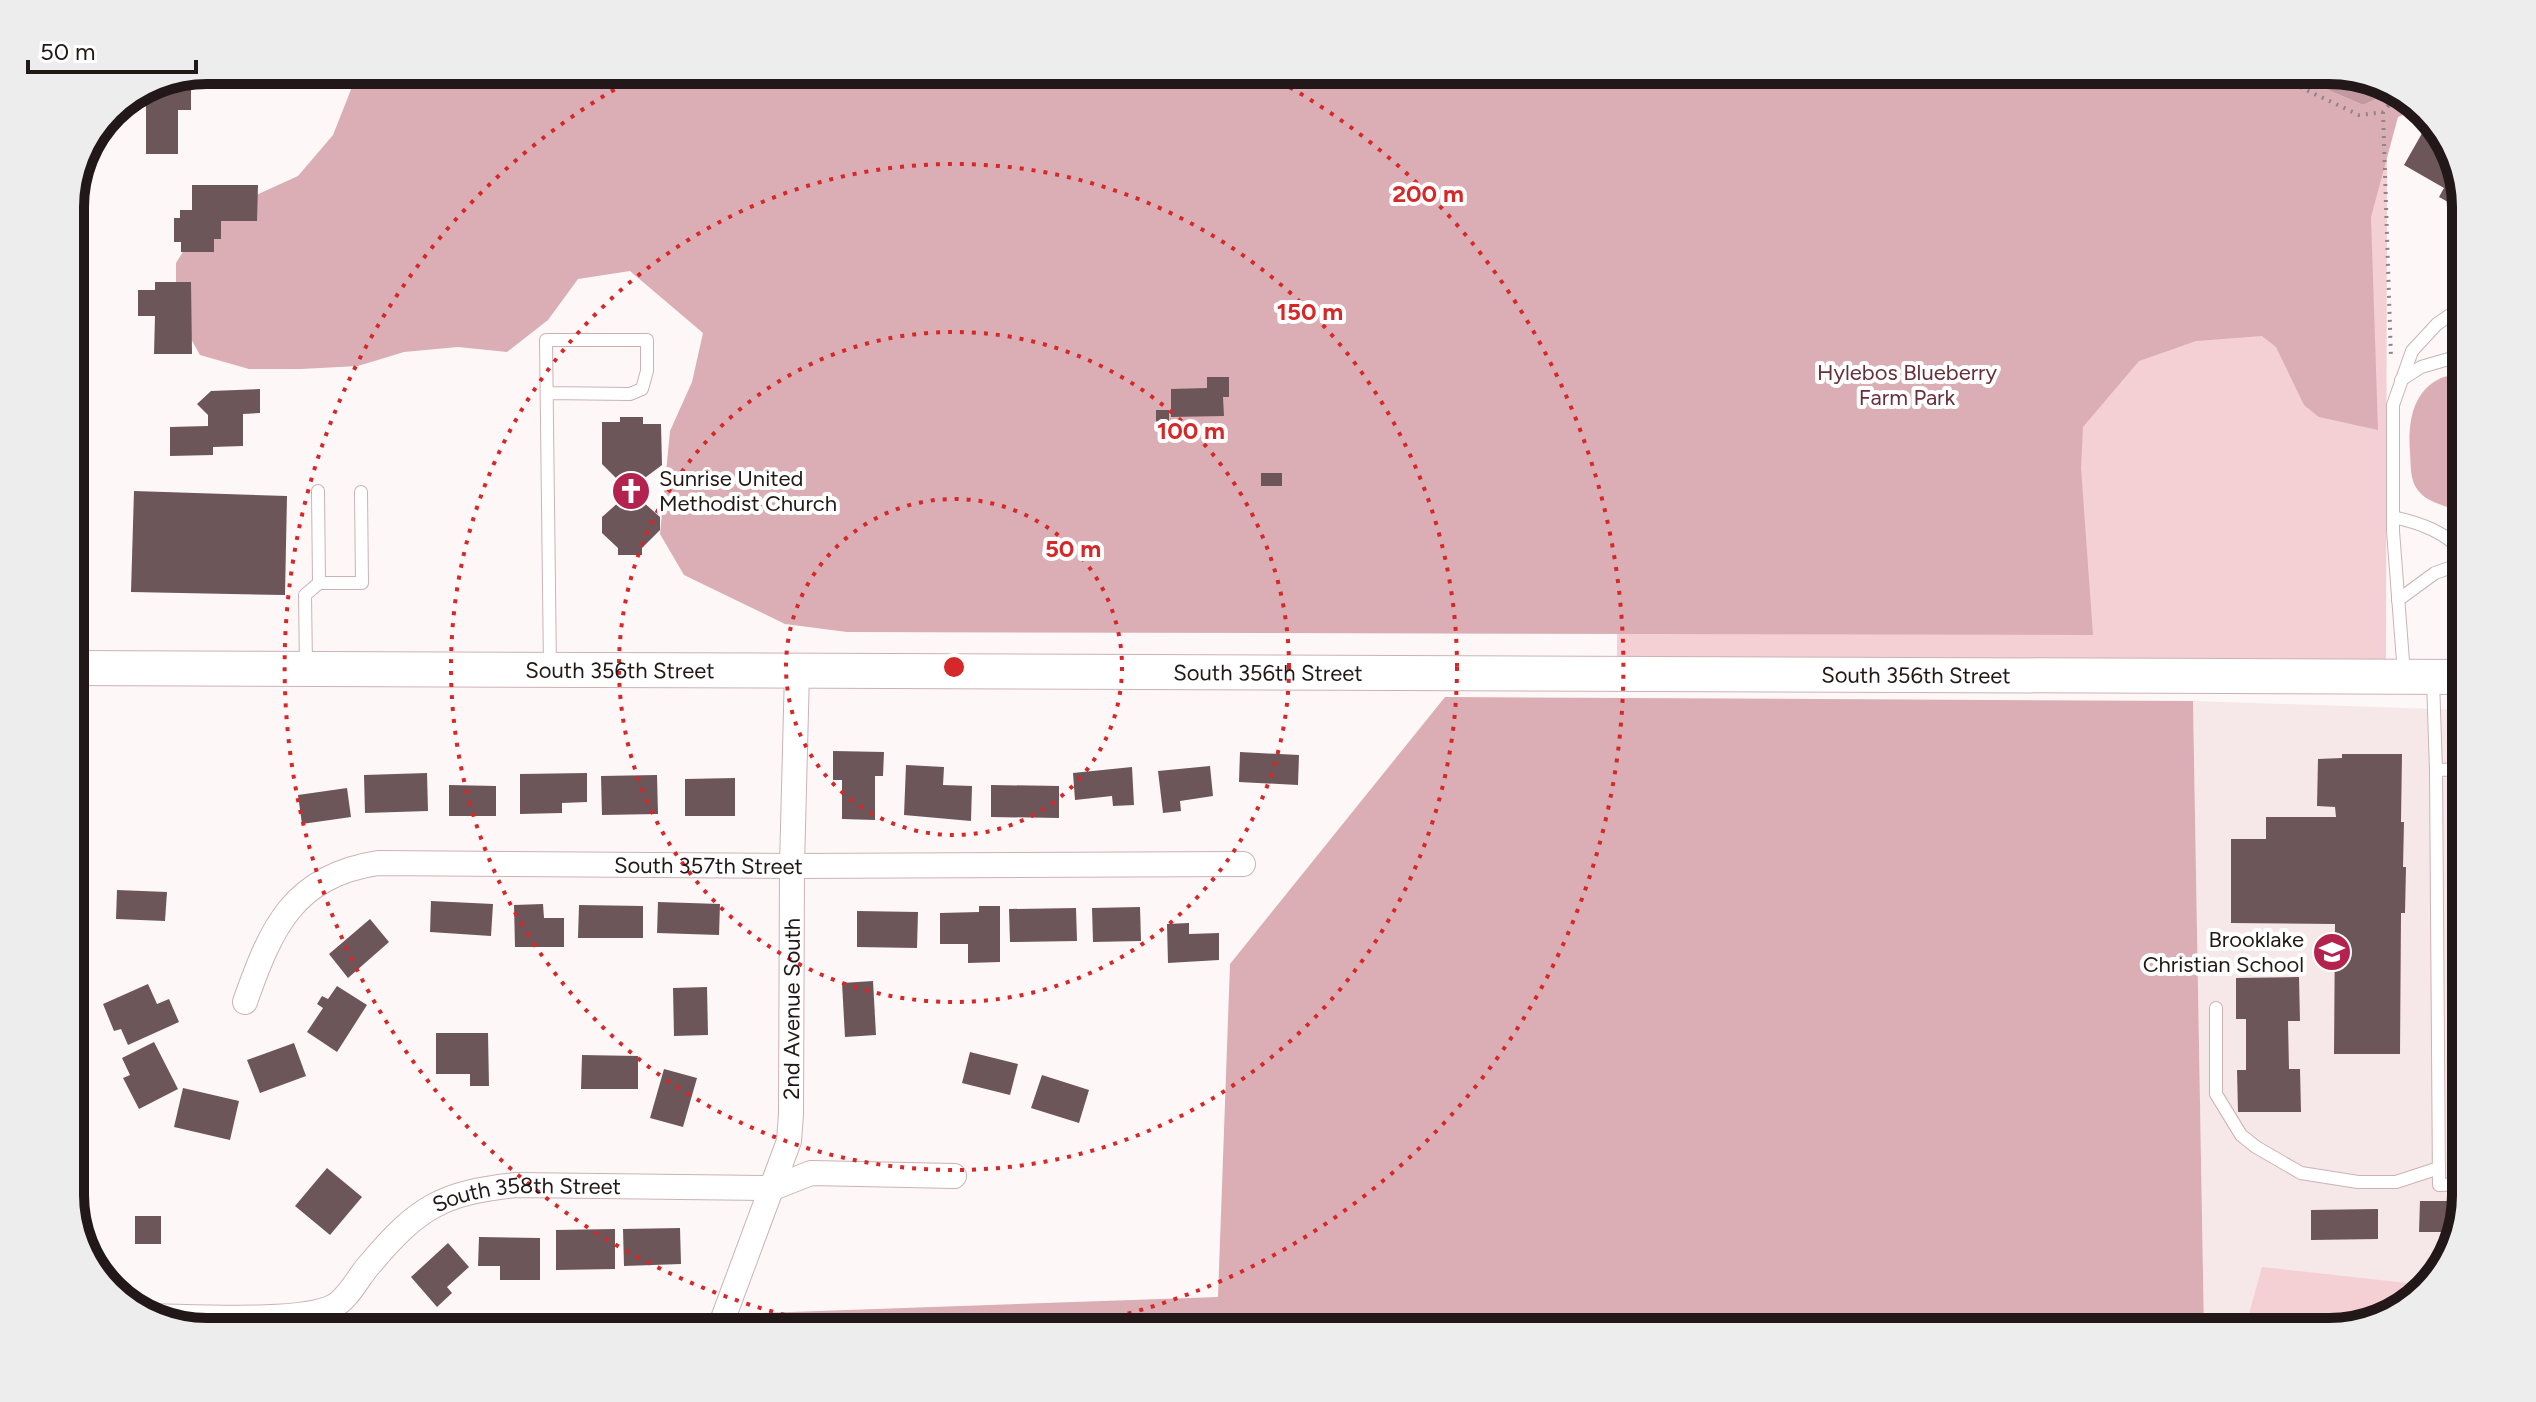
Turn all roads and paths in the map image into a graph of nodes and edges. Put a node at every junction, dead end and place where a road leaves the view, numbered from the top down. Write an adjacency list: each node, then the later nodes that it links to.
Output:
1 (2294, 84): 3 (path)
2 (2392, 102): 3 (path)
3 (2383, 112): 6 (path)
4 (2452, 315): 7 (lane)
5 (2452, 358): 7 (lane)
6 (2391, 359)
7 (2401, 380): 11 (lane)
8 (547, 393): 8 (lane); 18 (lane)
9 (318, 491): 14 (lane)
10 (361, 492): 14 (lane)
11 (2393, 517): 12 (lane); 15 (lane)
12 (2452, 543)
13 (2452, 567): 15 (lane)
14 (319, 583): 17 (lane)
15 (2398, 600): 20 (lane)
16 (84, 668): 17 (main road, South 356th Street)
17 (306, 669): 18 (main road, South 356th Street)
18 (550, 671): 19 (main road, South 356th Street)
19 (797, 672): 20 (main road, South 356th Street); 24 (street, 2nd Avenue South)
20 (2435, 677): 22 (lane)
21 (2452, 769): 22 (lane)
22 (2436, 770): 27 (lane)
23 (1243, 864): 24 (street, South 357th Street)
24 (792, 866): 25 (street, South 357th Street); 30 (street, 2nd Avenue South)
25 (245, 1002)
26 (2216, 1008): 27 (lane)
27 (2439, 1168): 29 (lane)
28 (954, 1176): 30 (street, South 358th Street)
29 (2452, 1185)
30 (773, 1188): 31 (street, South 358th Street); 32 (street, 2nd Avenue South)
31 (183, 1316)
32 (723, 1318)

